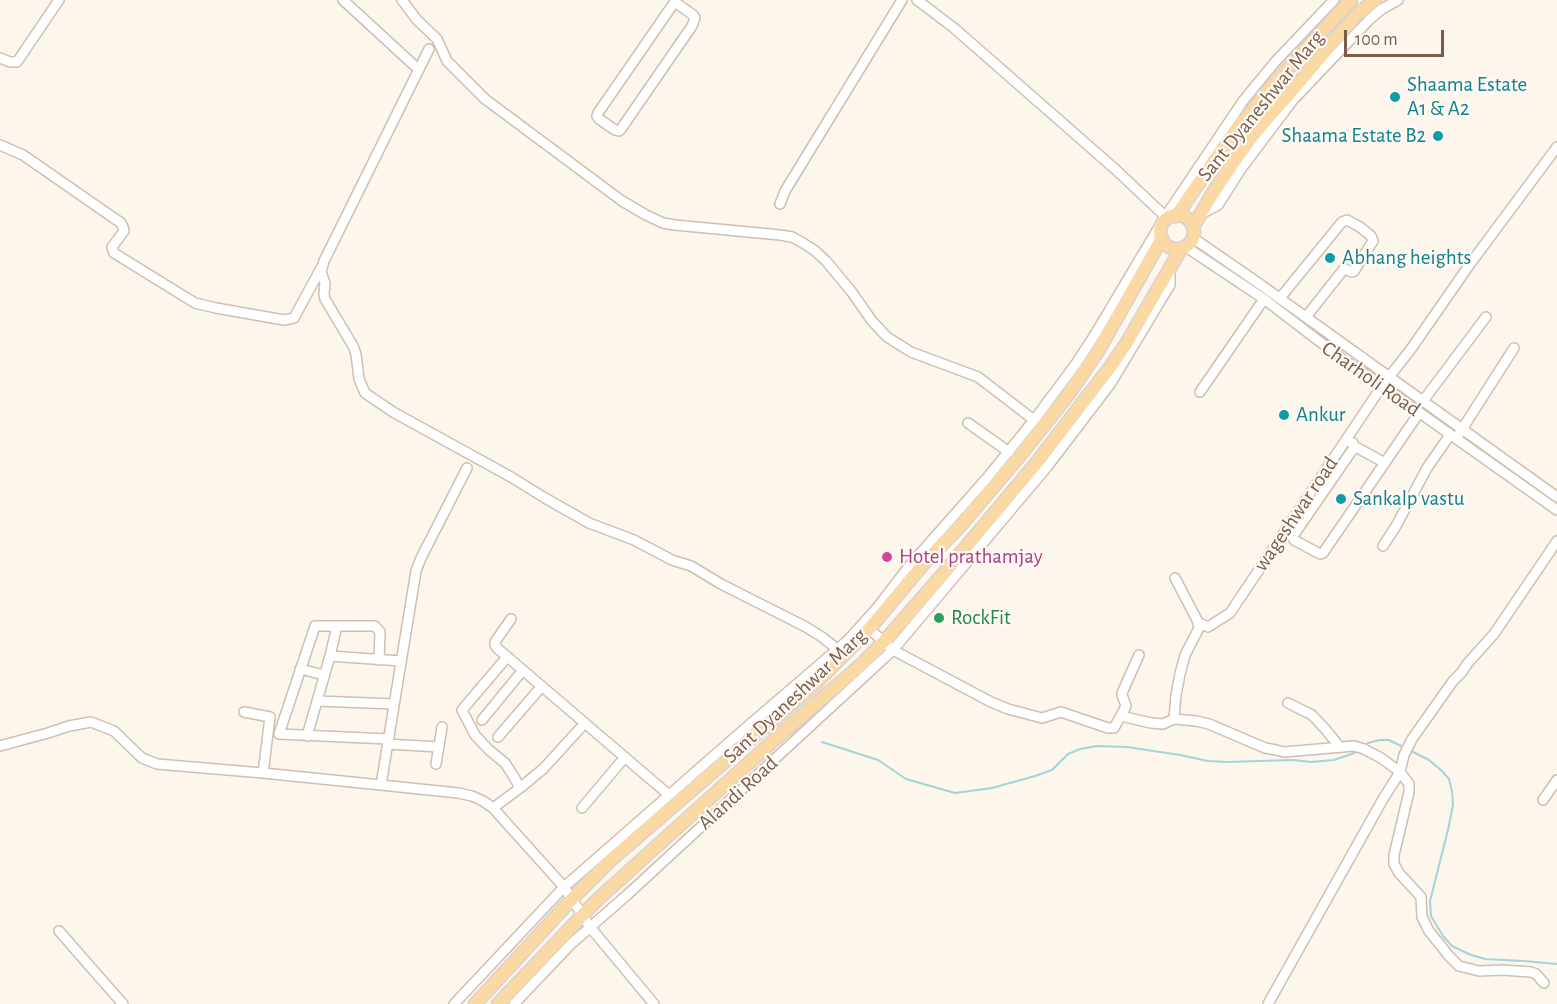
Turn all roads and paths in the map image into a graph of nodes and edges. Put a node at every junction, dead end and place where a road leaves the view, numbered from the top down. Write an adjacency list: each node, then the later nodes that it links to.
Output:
1 (59, 0): 12 (street)
2 (343, 0): 13 (street)
3 (402, 0): 35 (street)
4 (902, 0): 16 (street)
5 (917, 0): 18 (street)
6 (1334, 0): 18 (street)
7 (1351, 0): 18 (main road, Sant Dyaneshwar Marg)
8 (1375, 0): 17 (main road, Sant Dyaneshwar Marg)
9 (1398, 0): 17 (street)
10 (676, 1): 10 (street)
11 (429, 49): 13 (street)
12 (0, 58)
13 (418, 69): 21 (street)
14 (0, 145): 21 (street)
15 (1557, 147): 30 (street, wageshwar road)
16 (780, 204)
17 (1201, 214): 20 (main road, Sant Dyaneshwar Marg)
18 (1170, 217): 19 (main road, Sant Dyaneshwar Marg); 20 (main road); 35 (street)
19 (1162, 238): 20 (main road); 51 (main road, Sant Dyaneshwar Marg)
20 (1188, 240): 22 (main road, Sant Dyaneshwar Marg); 23 (street, Charholi Road); 24 (street, Charholi Road)
21 (322, 266): 53 (street)
22 (1170, 269): 52 (main road, Sant Dyaneshwar Marg); 54 (street, Alandi Road)
23 (1238, 269): 24 (street); 25 (street, Charholi Road)
24 (1232, 278): 26 (street, Charholi Road)
25 (1280, 298): 28 (street, Charholi Road); 28 (street)
26 (1264, 299): 31 (street, Charholi Road); 32 (street)
27 (1486, 317): 33 (street)
28 (1306, 318): 30 (street, Charholi Road)
29 (1514, 348): 37 (street)
30 (1389, 377): 31 (street, wageshwar road); 33 (street, Charholi Road)
31 (1382, 386): 34 (street, Charholi Road); 39 (street, wageshwar road)
32 (1200, 392)
33 (1423, 401): 37 (street, Charholi Road)
34 (1419, 413): 38 (street, Charholi Road); 41 (street)
35 (1034, 420): 40 (street)
36 (968, 423): 40 (street)
37 (1462, 429): 38 (street); 43 (street, Charholi Road)
38 (1453, 437): 44 (street, Charholi Road); 46 (street)
39 (1350, 443): 41 (street); 41 (street); 49 (street, wageshwar road)
40 (1009, 452): 51 (street)
41 (1385, 463)
42 (467, 468): 59 (street)
43 (1557, 497)
44 (1557, 510)
45 (1557, 541): 81 (street)
46 (1383, 546)
47 (1175, 578): 49 (street)
48 (511, 619): 57 (street)
49 (1198, 624): 69 (street)
50 (337, 626): 56 (street); 58 (street); 60 (street)
51 (866, 626): 52 (street); 53 (street); 91 (main road, Sant Dyaneshwar Marg)
52 (886, 639): 54 (street); 92 (main road, Sant Dyaneshwar Marg)
53 (837, 649): 86 (street)
54 (893, 650): 68 (street); 93 (street, Alandi Road)
55 (1139, 655): 68 (street)
56 (330, 656): 58 (street); 62 (street)
57 (507, 657): 61 (street); 85 (street)
58 (379, 660): 59 (street)
59 (401, 661): 66 (street)
60 (300, 669): 62 (street); 73 (street)
61 (523, 670): 63 (street); 70 (street)
62 (324, 675): 64 (street)
63 (542, 686): 71 (street); 74 (street)
64 (317, 701): 66 (street); 73 (street)
65 (1288, 703): 77 (street)
66 (394, 704): 75 (street)
67 (244, 712): 82 (street)
68 (1121, 716): 69 (street)
69 (1174, 719): 77 (street)
70 (482, 720)
71 (585, 723): 79 (street); 85 (street)
72 (442, 727): 78 (street)
73 (307, 735): 75 (street)
74 (498, 737)
75 (388, 741): 78 (street); 84 (street)
76 (0, 746): 82 (street)
77 (1339, 746): 81 (street)
78 (439, 747): 80 (street)
79 (625, 758): 86 (street); 89 (street)
80 (436, 764)
81 (1400, 772): 95 (street); 102 (street)
82 (263, 773): 84 (street)
83 (1557, 780): 87 (street)
84 (381, 785): 88 (street)
85 (520, 789): 88 (street)
86 (669, 795): 90 (street)
87 (1543, 800)
88 (493, 808): 90 (street)
89 (582, 808)
90 (564, 887): 91 (street); 97 (street)
91 (572, 899): 92 (street); 98 (main road, Sant Dyaneshwar Marg)
92 (582, 916): 93 (street); 99 (main road, Sant Dyaneshwar Marg)
93 (591, 927): 100 (street, Alandi Road); 101 (street)
94 (59, 931): 96 (street)
95 (1544, 983)
96 (123, 1004)
97 (454, 1004)
98 (475, 1004)
99 (498, 1004)
100 (514, 1004)
101 (654, 1004)
102 (1268, 1004)

